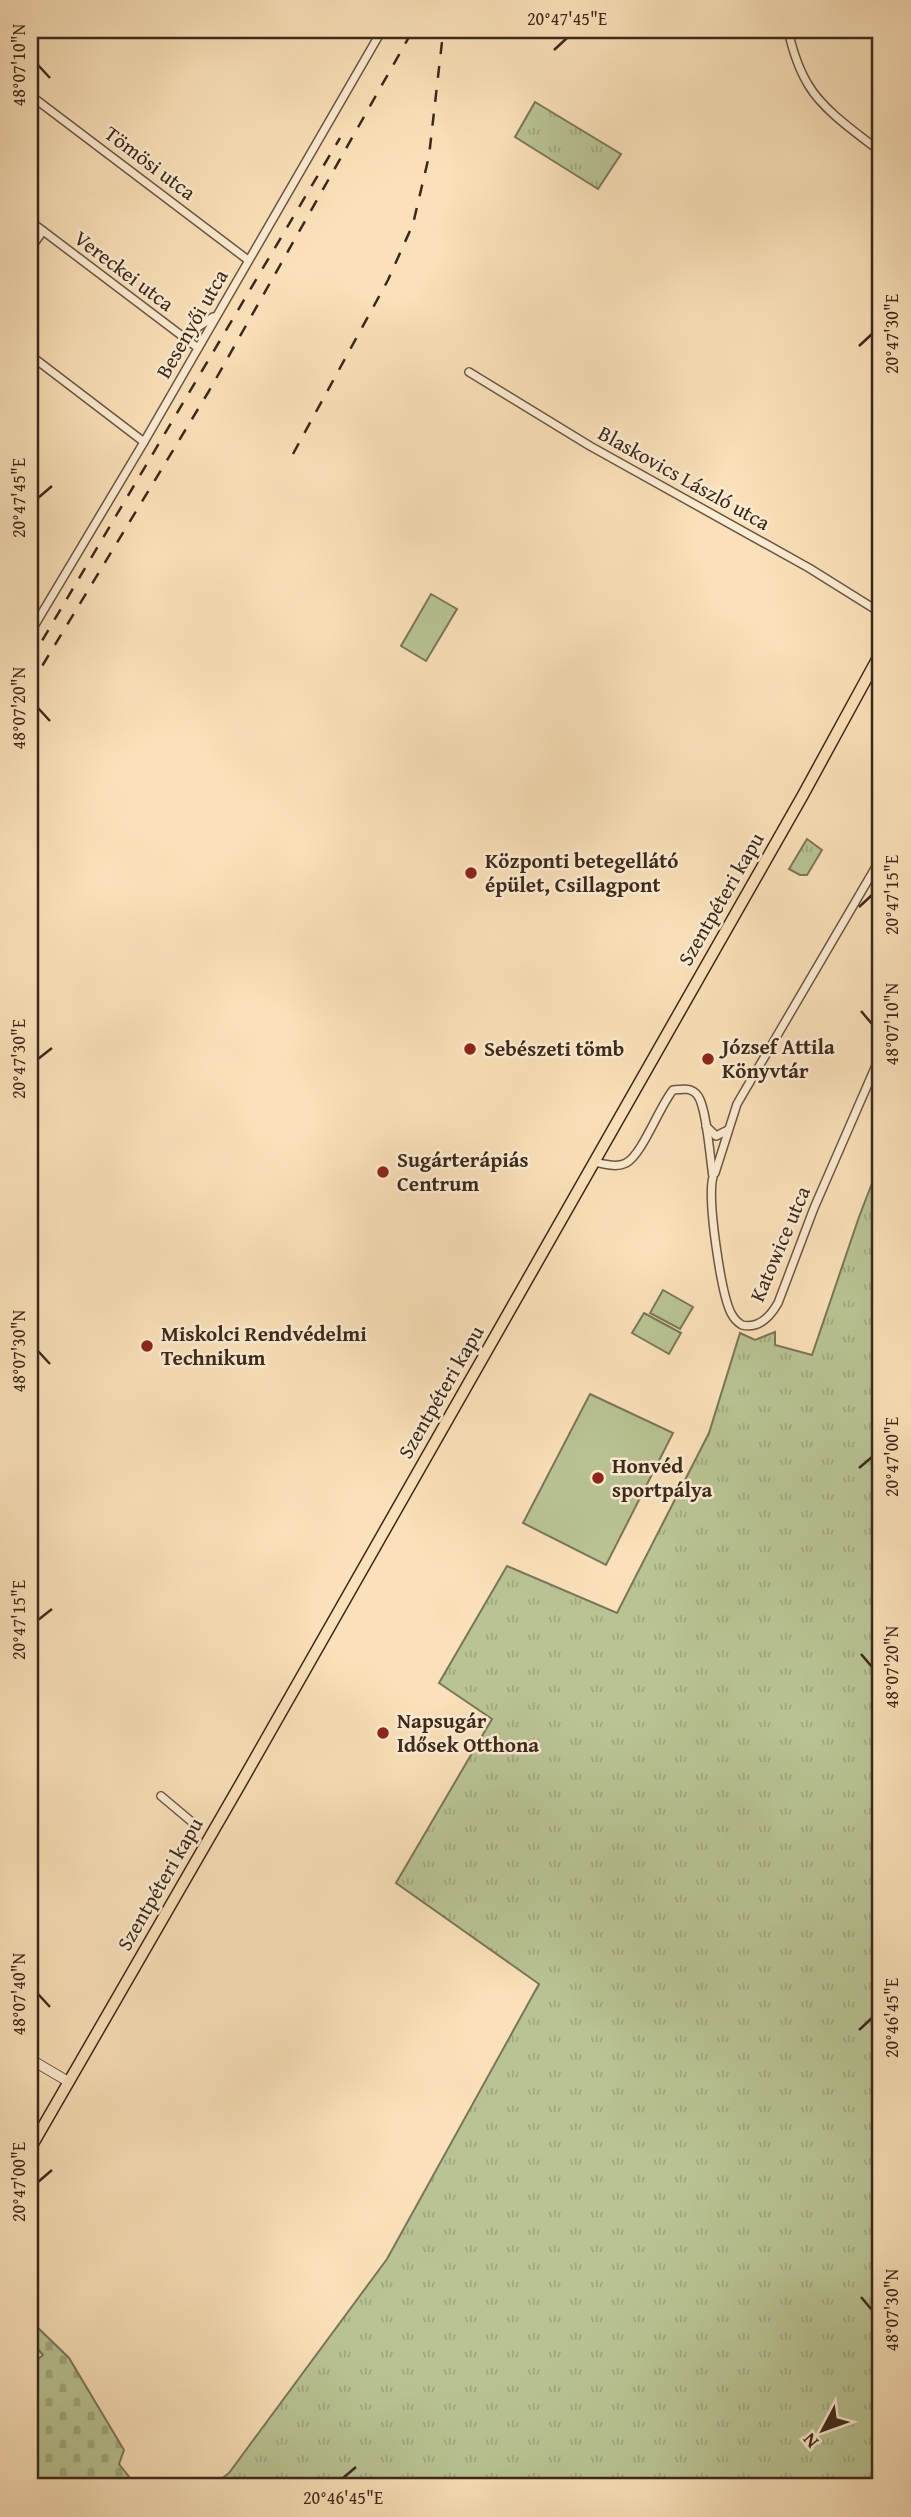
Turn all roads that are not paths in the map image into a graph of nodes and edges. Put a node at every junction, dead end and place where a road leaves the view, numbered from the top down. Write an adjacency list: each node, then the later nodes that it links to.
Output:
1 (382, 30): 8 (street, Besenyői utca)
2 (788, 30): 4 (street)
3 (30, 96): 8 (street, Tömösi utca)
4 (881, 152)
5 (30, 221): 6 (street, Vereckei utca)
6 (43, 231): 7 (street); 10 (street, Vereckei utca)
7 (30, 249)
8 (248, 260): 9 (street, Besenyői utca)
9 (217, 315): 10 (street); 11 (street, Besenyői utca)
10 (183, 337): 11 (street, Vereckei utca)
11 (198, 348): 14 (street, Besenyői utca)
12 (30, 355): 14 (street)
13 (469, 372): 15 (street, Blaskovics László utca)
14 (144, 442): 16 (street, Besenyői utca)
15 (881, 613)
16 (30, 633)
17 (881, 652): 22 (main road, Szentpéteri kapu)
18 (881, 858): 21 (street, Katowice utca)
19 (881, 1054): 23 (street, Katowice utca)
20 (705, 1125): 21 (street); 22 (street, Katowice utca); 23 (street, Katowice utca)
21 (728, 1130): 23 (street, Katowice utca)
22 (594, 1162): 27 (main road, Szentpéteri kapu)
23 (713, 1177)
24 (161, 1796): 25 (street)
25 (192, 1822)
26 (30, 2059): 27 (street)
27 (69, 2082): 28 (main road, Szentpéteri kapu)
28 (30, 2149)

